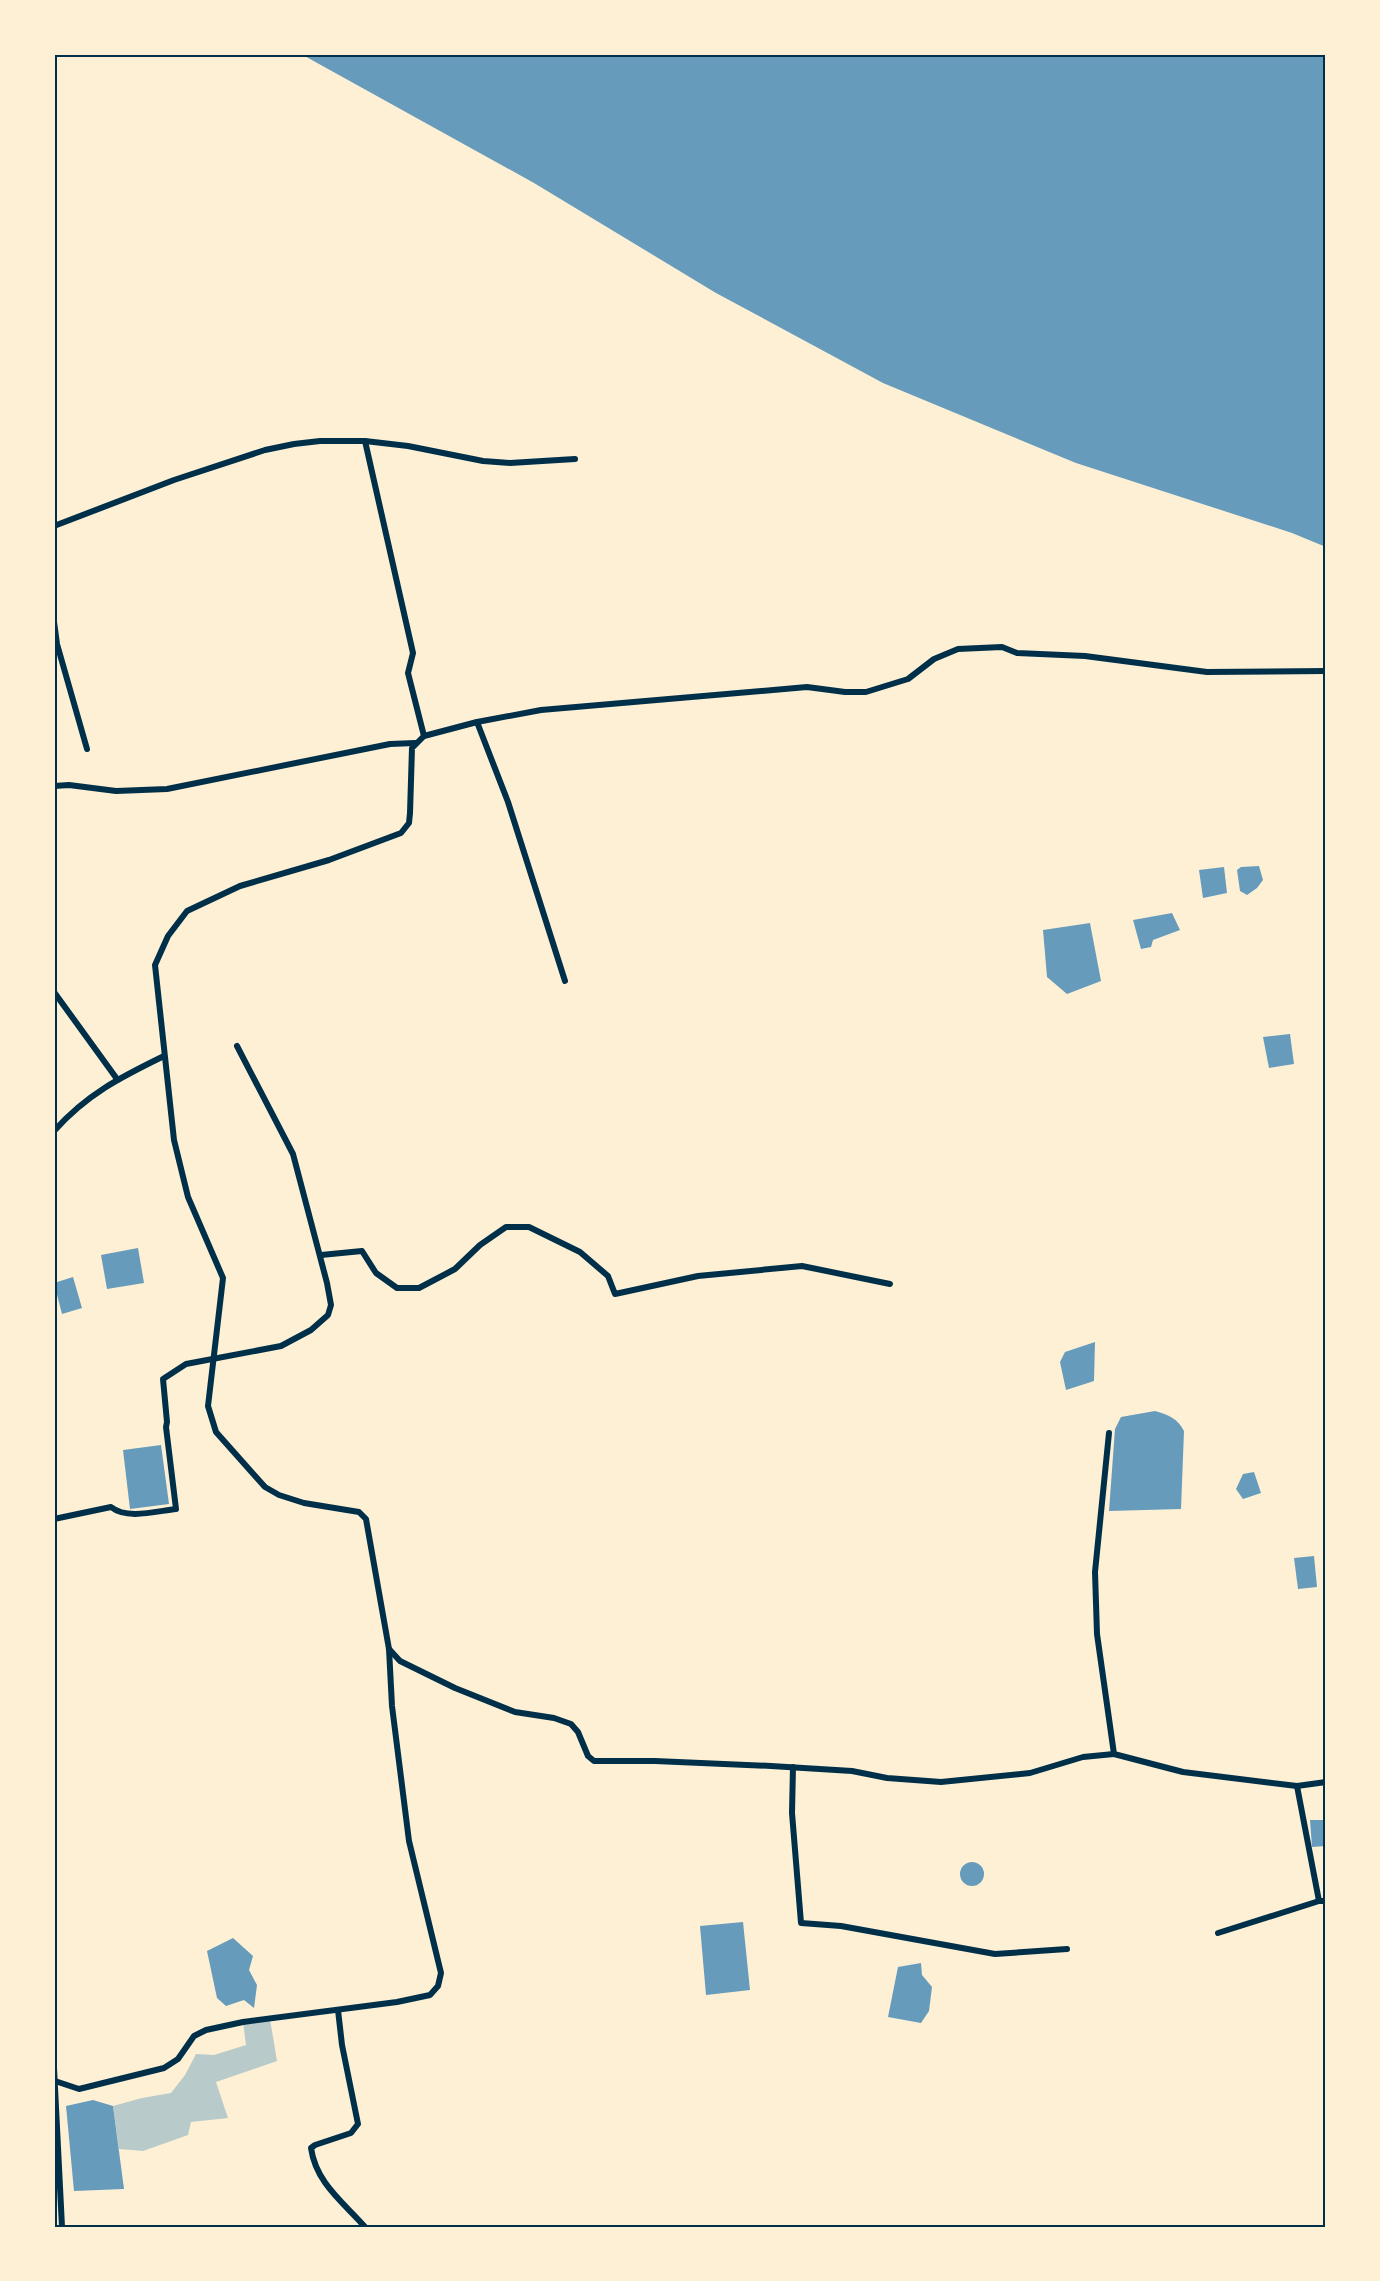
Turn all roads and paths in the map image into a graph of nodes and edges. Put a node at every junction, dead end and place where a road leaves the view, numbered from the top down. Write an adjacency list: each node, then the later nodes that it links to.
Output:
1 (365, 441): 2 (street); 3 (street); 7 (street)
2 (575, 459)
3 (54, 526)
4 (54, 622): 9 (street)
5 (1326, 671): 6 (street)
6 (477, 722): 7 (street); 11 (street)
7 (424, 736): 8 (street)
8 (415, 743): 10 (street); 14 (street)
9 (87, 749)
10 (54, 786)
11 (565, 981)
12 (54, 992): 15 (street)
13 (237, 1046): 17 (street)
14 (164, 1056): 15 (street); 19 (street)
15 (117, 1079): 16 (street)
16 (54, 1131)
17 (321, 1255): 18 (street); 19 (street)
18 (890, 1284)
19 (214, 1358): 21 (street); 22 (street)
20 (1109, 1433): 23 (street)
21 (54, 1519)
22 (389, 1649): 24 (street); 30 (street)
23 (1114, 1754): 24 (street); 26 (street)
24 (794, 1767): 29 (street)
25 (1326, 1782): 26 (street)
26 (1297, 1786): 27 (street)
27 (1322, 1901): 28 (street)
28 (1218, 1933)
29 (1067, 1949)
30 (338, 2010): 32 (street); 34 (street)
31 (54, 2068): 32 (street)
32 (55, 2081): 33 (street)
33 (62, 2227)
34 (365, 2227)

